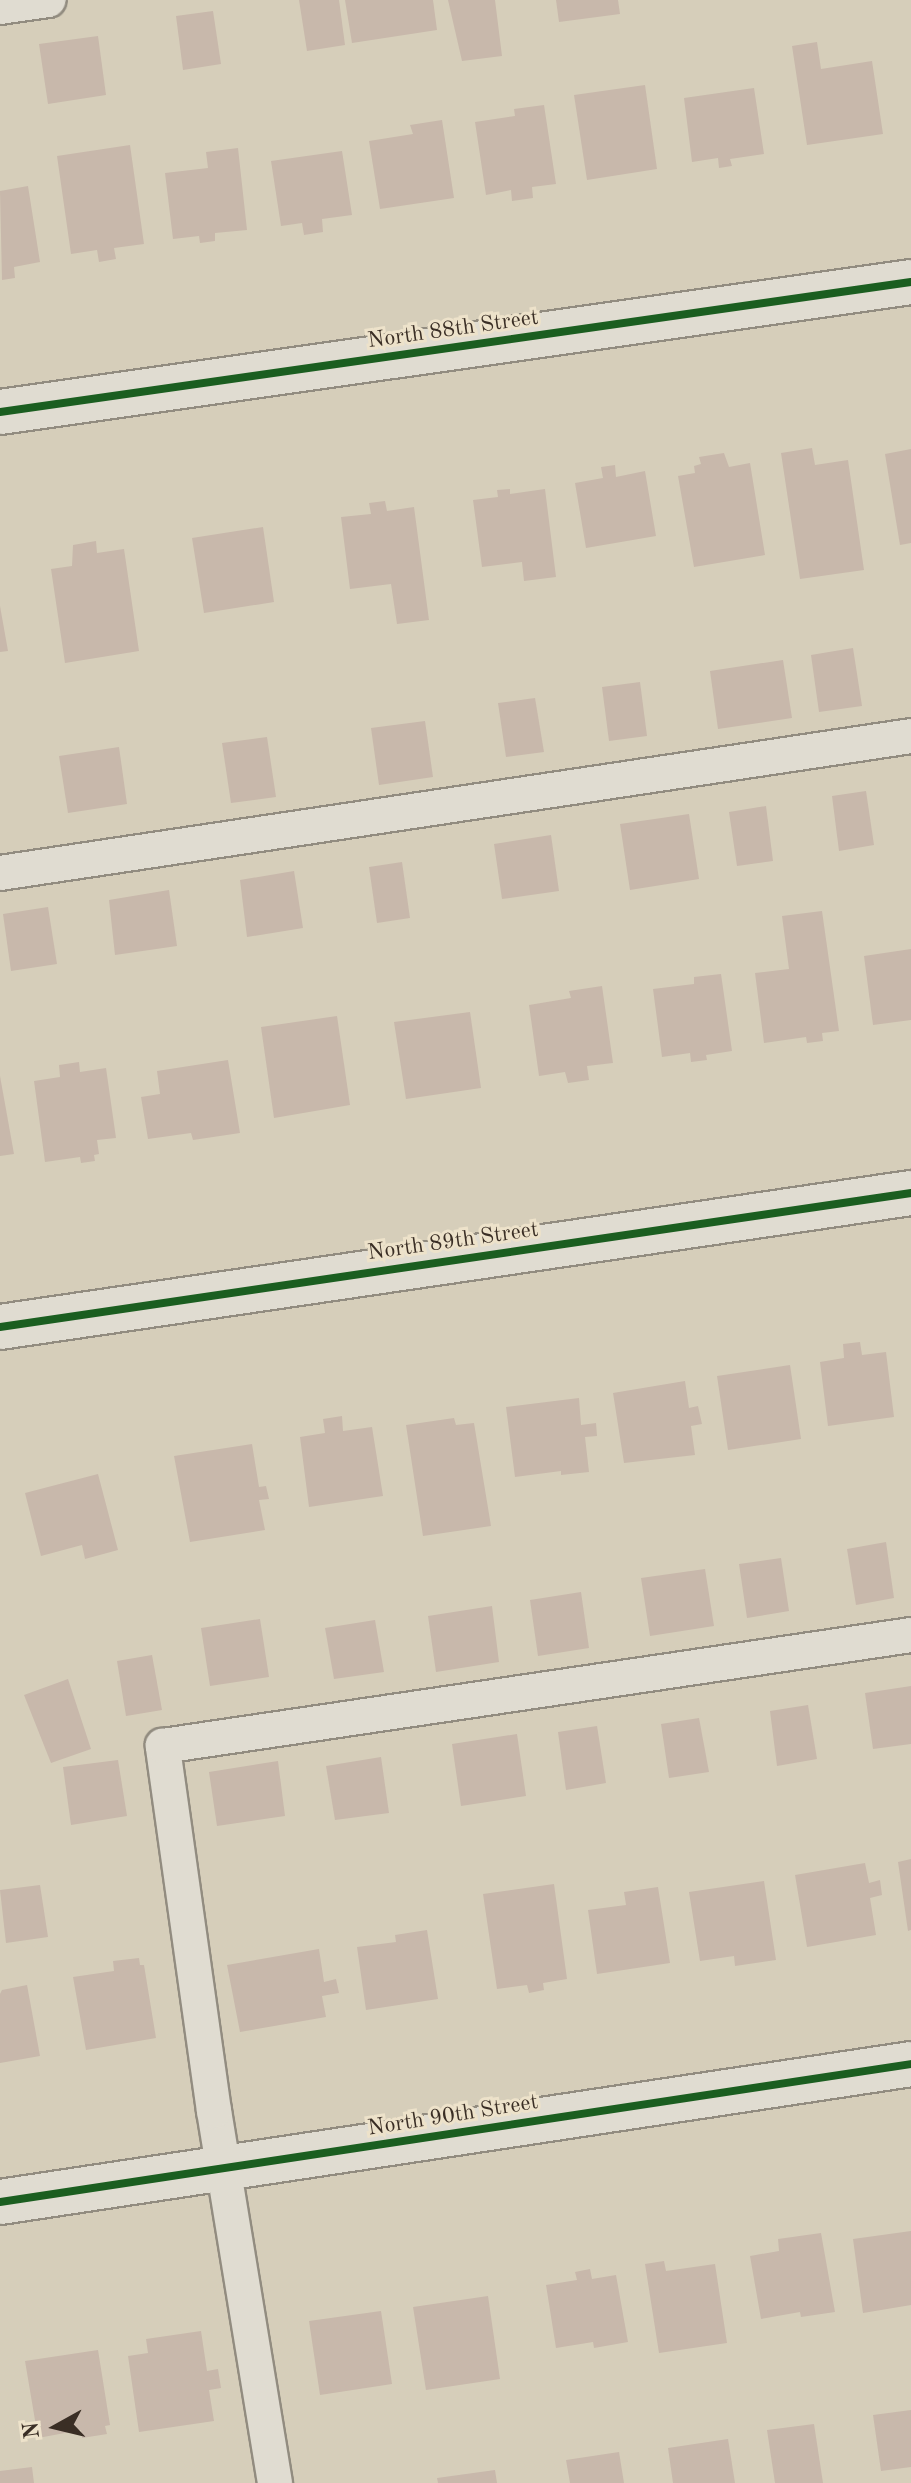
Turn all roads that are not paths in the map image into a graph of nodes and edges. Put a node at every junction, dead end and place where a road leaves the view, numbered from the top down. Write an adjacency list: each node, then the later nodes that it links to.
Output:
1 (48, 0): 2 (lane)
2 (0, 7)
3 (911, 282): 4 (street, North 88th Street)
4 (0, 412)
5 (911, 736): 6 (lane)
6 (0, 873)
7 (911, 1193): 8 (street, North 89th Street)
8 (0, 1327)
9 (911, 1635): 11 (lane)
10 (911, 2064): 11 (street, North 90th Street)
11 (224, 2169): 12 (street, North 90th Street); 13 (lane)
12 (0, 2202)
13 (275, 2483)

